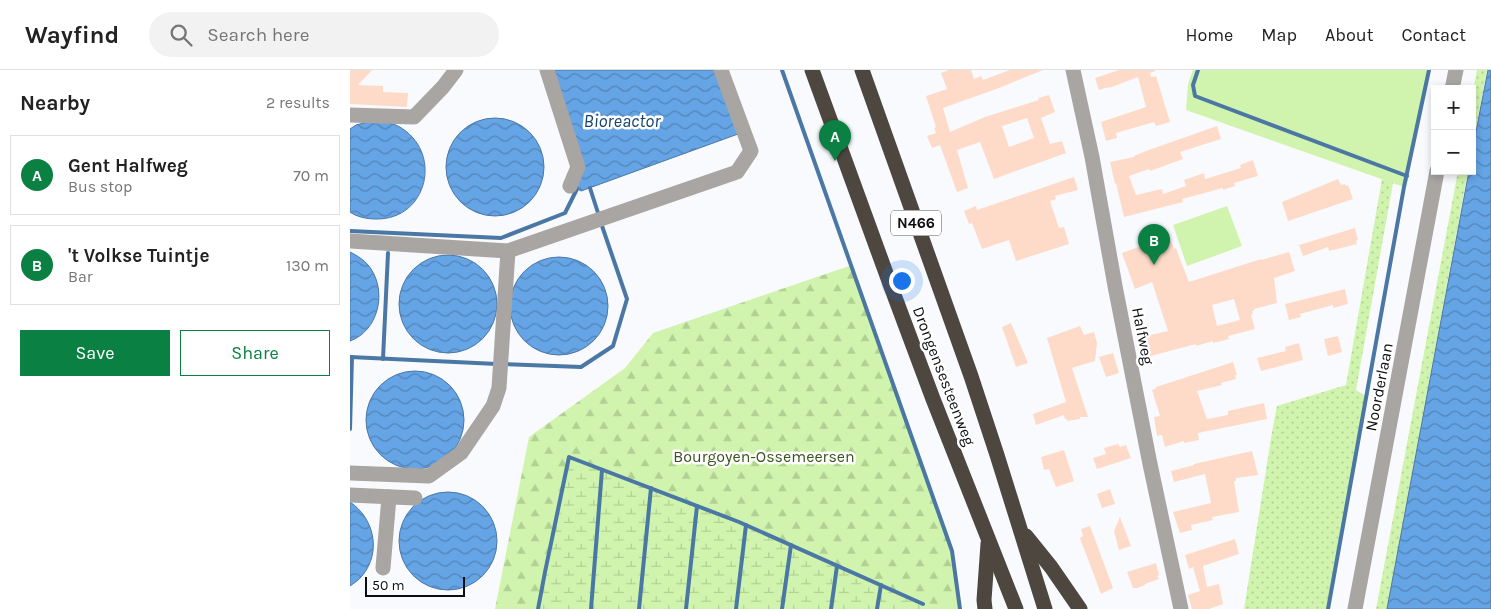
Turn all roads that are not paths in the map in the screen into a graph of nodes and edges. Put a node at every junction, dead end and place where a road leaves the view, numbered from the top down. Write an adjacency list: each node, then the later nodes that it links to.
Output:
1 (456, 70): 9 (street)
2 (546, 70): 11 (street)
3 (721, 70): 13 (street)
4 (812, 70): 19 (highway, Drongensesteenweg / N466)
5 (863, 70): 18 (highway, Drongensesteenweg / N466)
6 (1073, 70): 25 (street, Halfweg)
7 (1456, 70): 8 (street)
8 (1453, 85)
9 (350, 115)
10 (1436, 175): 26 (street, Noorderlaan)
11 (570, 186)
12 (350, 241): 13 (street)
13 (508, 251): 14 (street)
14 (350, 473)
15 (350, 495): 16 (street)
16 (389, 497): 17 (street); 20 (street)
17 (415, 498)
18 (1021, 530): 23 (highway, Drongensesteenweg / N466); 24 (highway)
19 (988, 537): 21 (highway); 22 (highway, Drongensesteenweg / N466)
20 (383, 568)
21 (985, 609)
22 (1016, 609)
23 (1045, 609)
24 (1080, 609)
25 (1180, 609)
26 (1355, 609)

